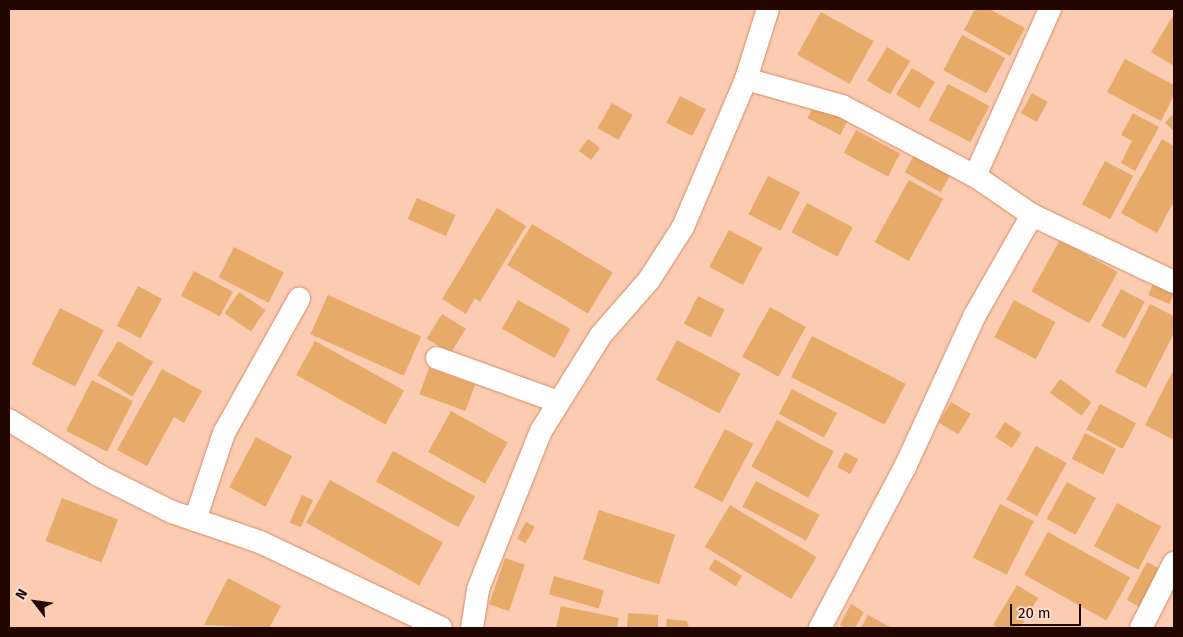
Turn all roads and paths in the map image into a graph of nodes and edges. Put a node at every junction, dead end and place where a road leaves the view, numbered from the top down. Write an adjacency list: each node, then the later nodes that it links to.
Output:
1 (768, 9): 3 (street)
2 (1050, 9): 4 (street)
3 (746, 78): 4 (street); 9 (street)
4 (974, 176): 5 (street)
5 (1032, 215): 6 (street); 15 (street)
6 (1174, 282)
7 (299, 299): 11 (street)
8 (437, 358): 9 (street)
9 (556, 401): 14 (street)
10 (9, 420): 11 (street)
11 (195, 520): 13 (street)
12 (1174, 563): 16 (street)
13 (441, 628)
14 (472, 628)
15 (820, 628)
16 (1142, 628)

